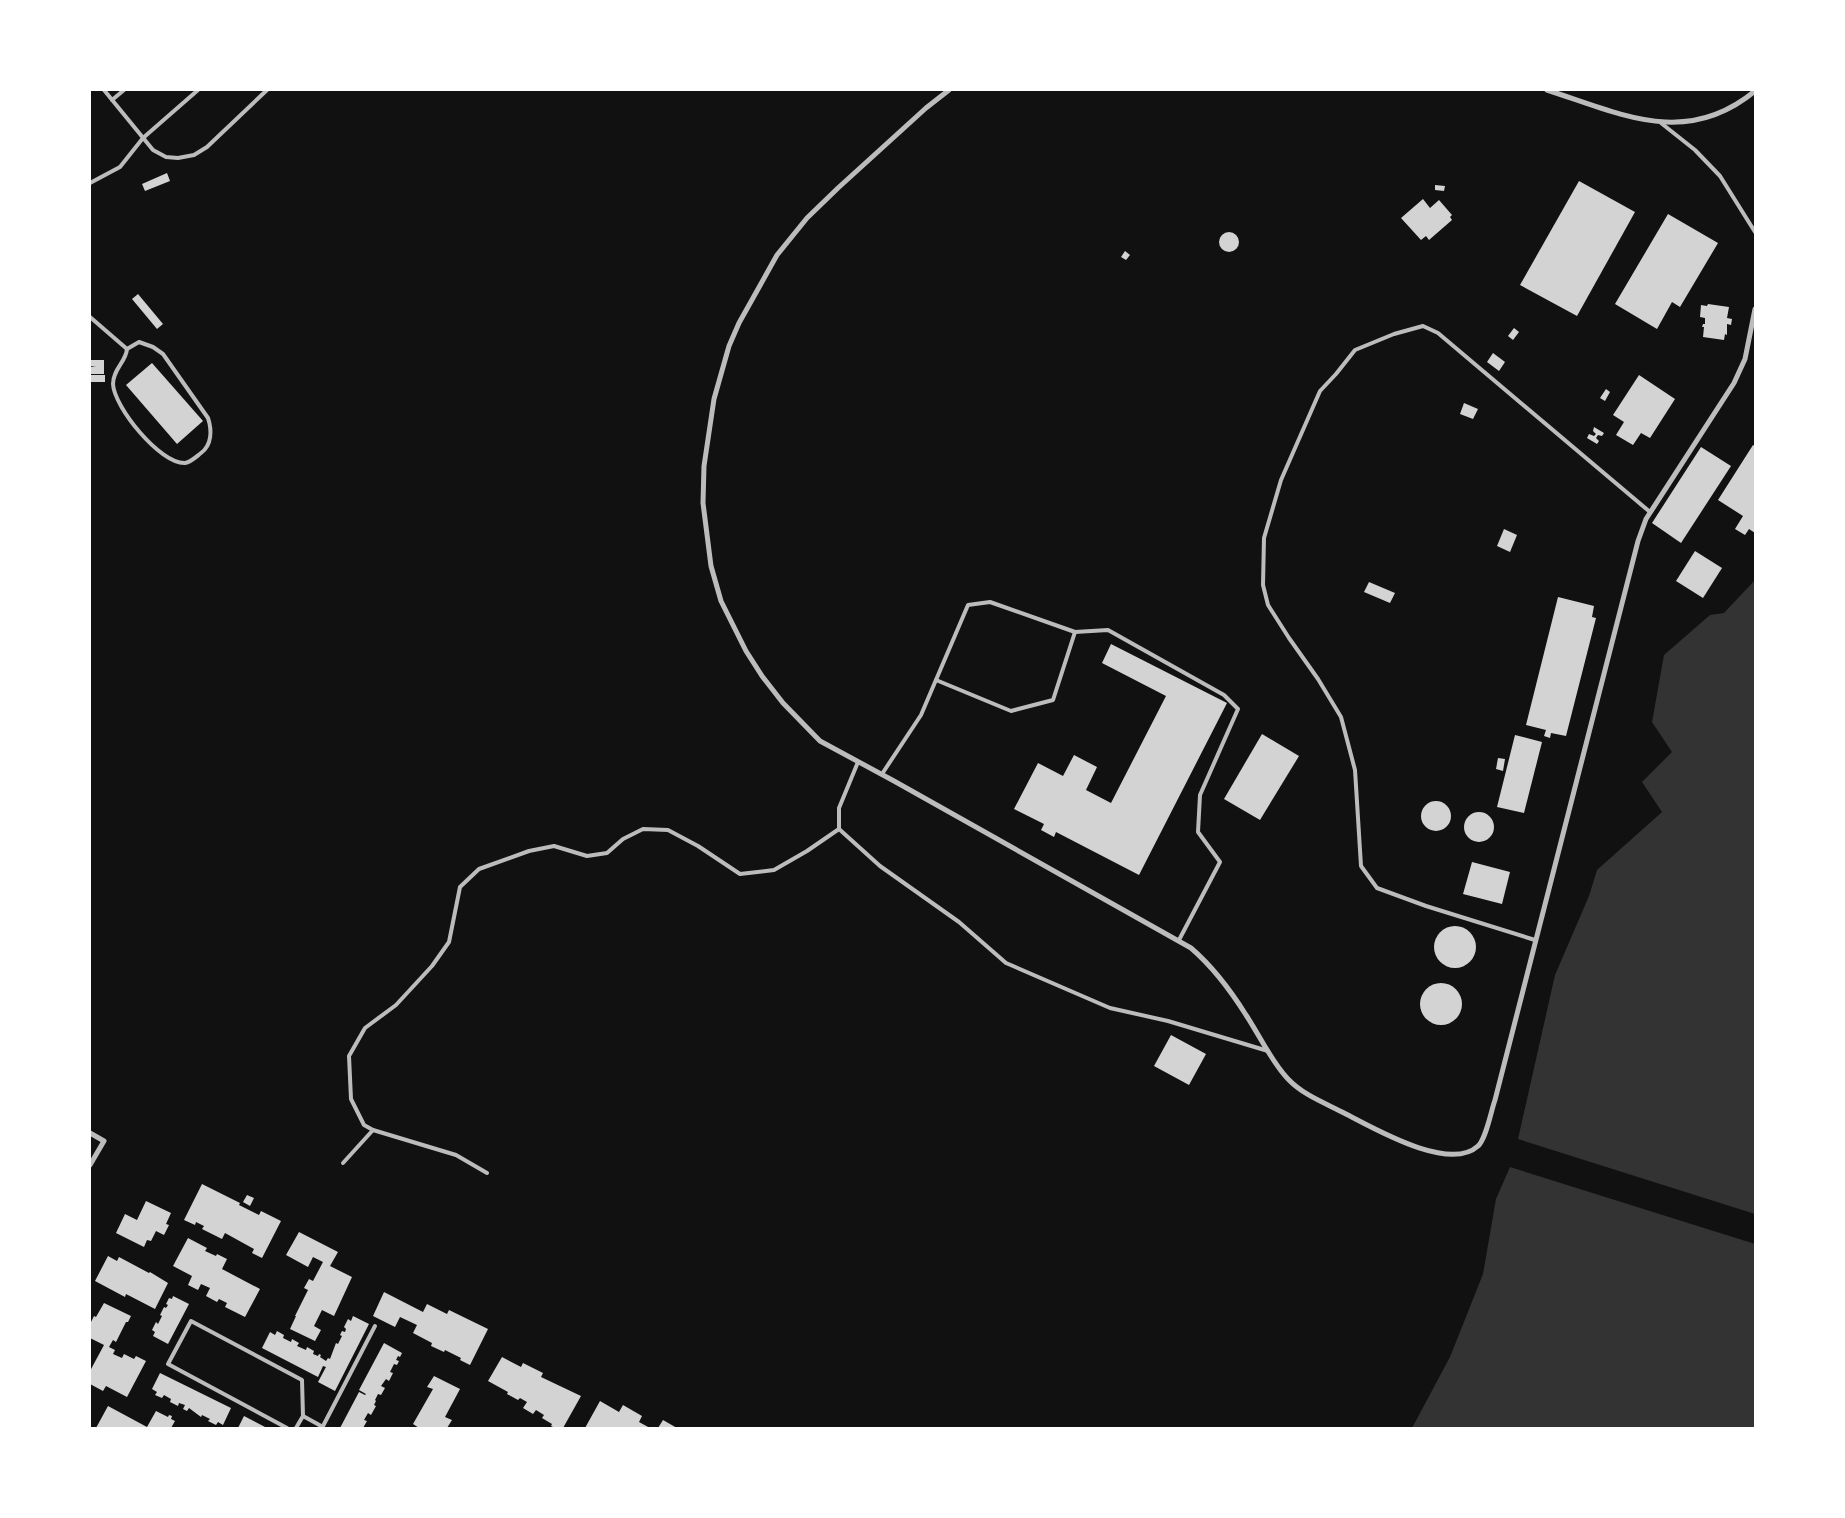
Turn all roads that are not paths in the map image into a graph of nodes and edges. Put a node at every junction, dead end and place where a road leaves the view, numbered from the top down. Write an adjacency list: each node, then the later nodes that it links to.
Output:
1 (104, 90): 8 (lane)
2 (124, 90): 8 (lane)
3 (198, 90): 10 (lane)
4 (267, 90): 10 (lane)
5 (949, 90): 19 (street)
6 (1547, 90): 9 (street)
7 (1755, 91): 9 (street)
8 (112, 100): 10 (lane)
9 (1661, 123): 12 (lane)
10 (143, 138): 11 (lane)
11 (90, 183)
12 (1755, 232)
13 (1755, 309): 16 (street)
14 (90, 317): 15 (lane)
15 (127, 349): 15 (lane)
16 (1650, 512): 23 (street); 23 (lane)
17 (1075, 632): 18 (lane); 18 (lane); 22 (lane)
18 (936, 680): 20 (lane)
19 (858, 762): 20 (street); 21 (lane)
20 (882, 774): 22 (street)
21 (839, 829): 24 (lane); 25 (lane)
22 (1180, 940): 24 (street)
23 (1536, 940): 24 (street)
24 (1268, 1051)
25 (373, 1130): 27 (lane); 29 (lane)
26 (90, 1133): 28 (street)
27 (343, 1164)
28 (90, 1165)
29 (487, 1173)
30 (375, 1326): 34 (lane)
31 (303, 1416): 32 (lane); 33 (lane); 34 (lane)
32 (287, 1428)
33 (296, 1428)
34 (322, 1428)

